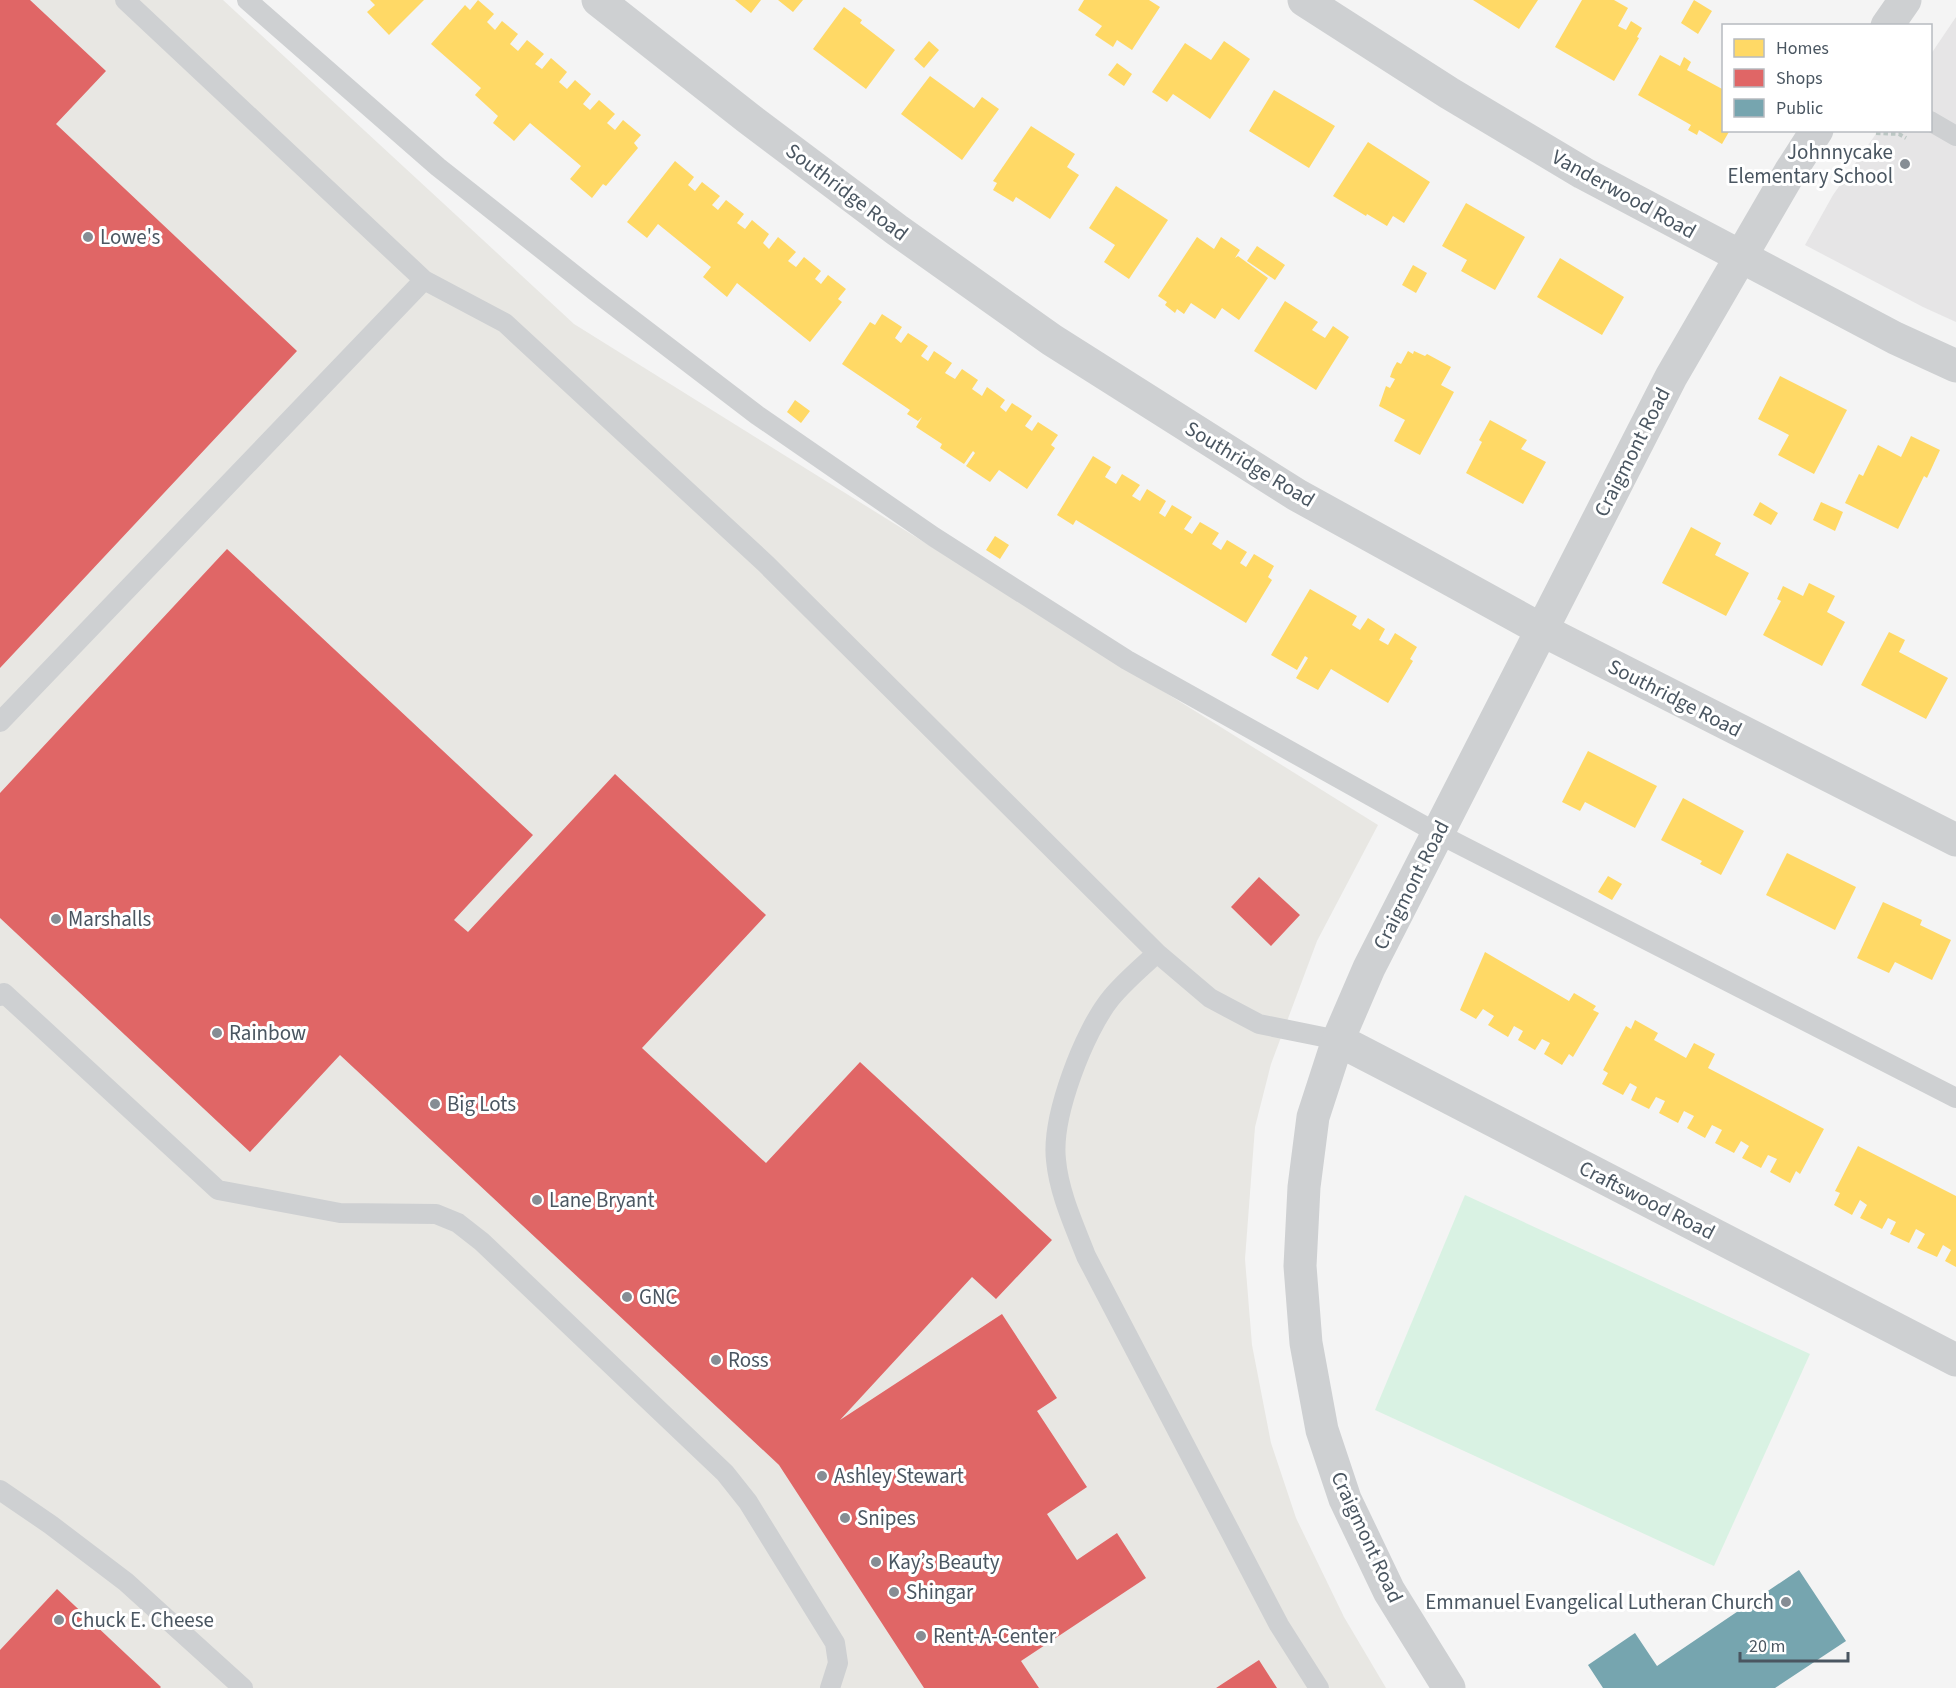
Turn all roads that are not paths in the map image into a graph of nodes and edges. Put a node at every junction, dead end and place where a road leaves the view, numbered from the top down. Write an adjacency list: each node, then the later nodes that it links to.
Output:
1 (125, 0): 11 (lane)
2 (247, 0): 15 (lane)
3 (598, 0): 13 (street, Southridge Road)
4 (1304, 0): 10 (street, Vanderwood Road)
5 (1905, 0): 6 (street)
6 (1888, 24)
7 (1932, 122): 9 (lane)
8 (1816, 132): 10 (street, Craigmont Road)
9 (1956, 136)
10 (1741, 258): 12 (street, Vanderwood Road); 13 (street, Craigmont Road)
11 (424, 280): 14 (lane); 17 (lane)
12 (1956, 366)
13 (1542, 630): 15 (street, Craigmont Road); 16 (street, Southridge Road)
14 (0, 722)
15 (1437, 833): 19 (street, Craigmont Road); 20 (lane)
16 (1956, 840)
17 (1157, 953): 19 (lane); 25 (lane)
18 (0, 996): 24 (lane)
19 (1338, 1040): 21 (street, Craftswood Road); 26 (street, Craigmont Road)
20 (1956, 1098)
21 (1956, 1360)
22 (0, 1490): 23 (lane)
23 (243, 1688)
24 (830, 1688)
25 (1319, 1688)
26 (1449, 1688)

